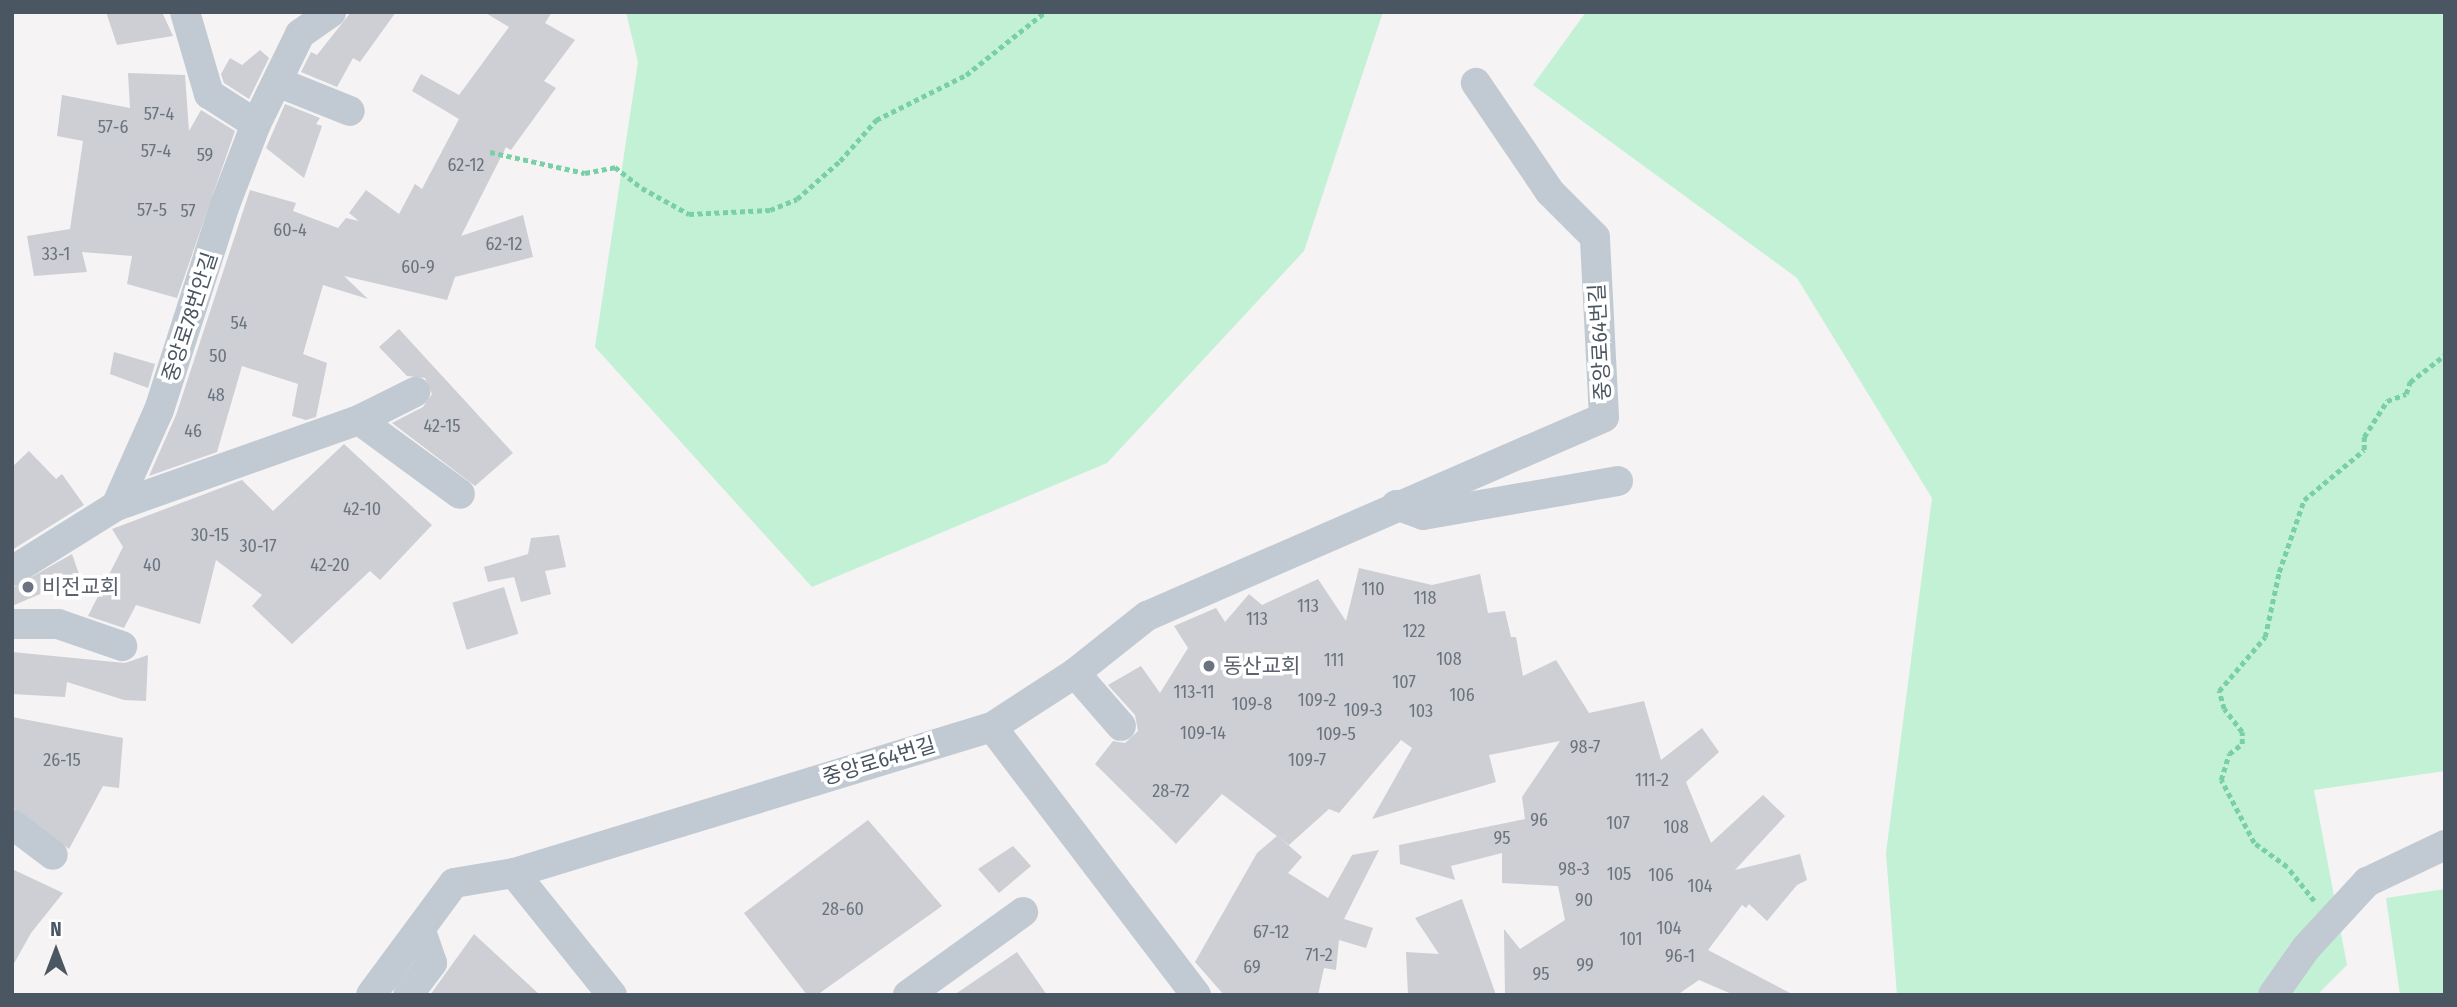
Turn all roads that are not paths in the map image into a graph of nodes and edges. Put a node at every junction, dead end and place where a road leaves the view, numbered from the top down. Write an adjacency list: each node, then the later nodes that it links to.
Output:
1 (185, 12): 6 (street)
2 (331, 12): 3 (street, 중앙로78번안길)
3 (280, 83): 5 (street); 6 (street, 중앙로78번안길)
4 (1476, 83): 11 (street, 중앙로64번길)
5 (350, 111)
6 (256, 124): 12 (street, 중앙로78번안길)
7 (415, 392): 8 (street)
8 (359, 420): 10 (street); 12 (street)
9 (1618, 481): 11 (street)
10 (460, 494)
11 (1396, 505): 16 (street, 중앙로64번길)
12 (116, 506): 13 (street)
13 (12, 571)
14 (12, 624): 15 (street)
15 (122, 646)
16 (1075, 673): 17 (street); 18 (street, 중앙로64번길)
17 (1121, 726)
18 (992, 727): 22 (street, 중앙로64번길); 29 (street)
19 (12, 824): 21 (street)
20 (2445, 845): 30 (street)
21 (53, 855)
22 (514, 873): 24 (street, 중앙로64번길); 27 (street)
23 (1023, 912): 28 (street)
24 (420, 929): 25 (street, 중앙로64번길); 26 (street)
25 (371, 995)
26 (408, 995)
27 (612, 995)
28 (908, 995)
29 (1196, 995)
30 (2273, 995)

